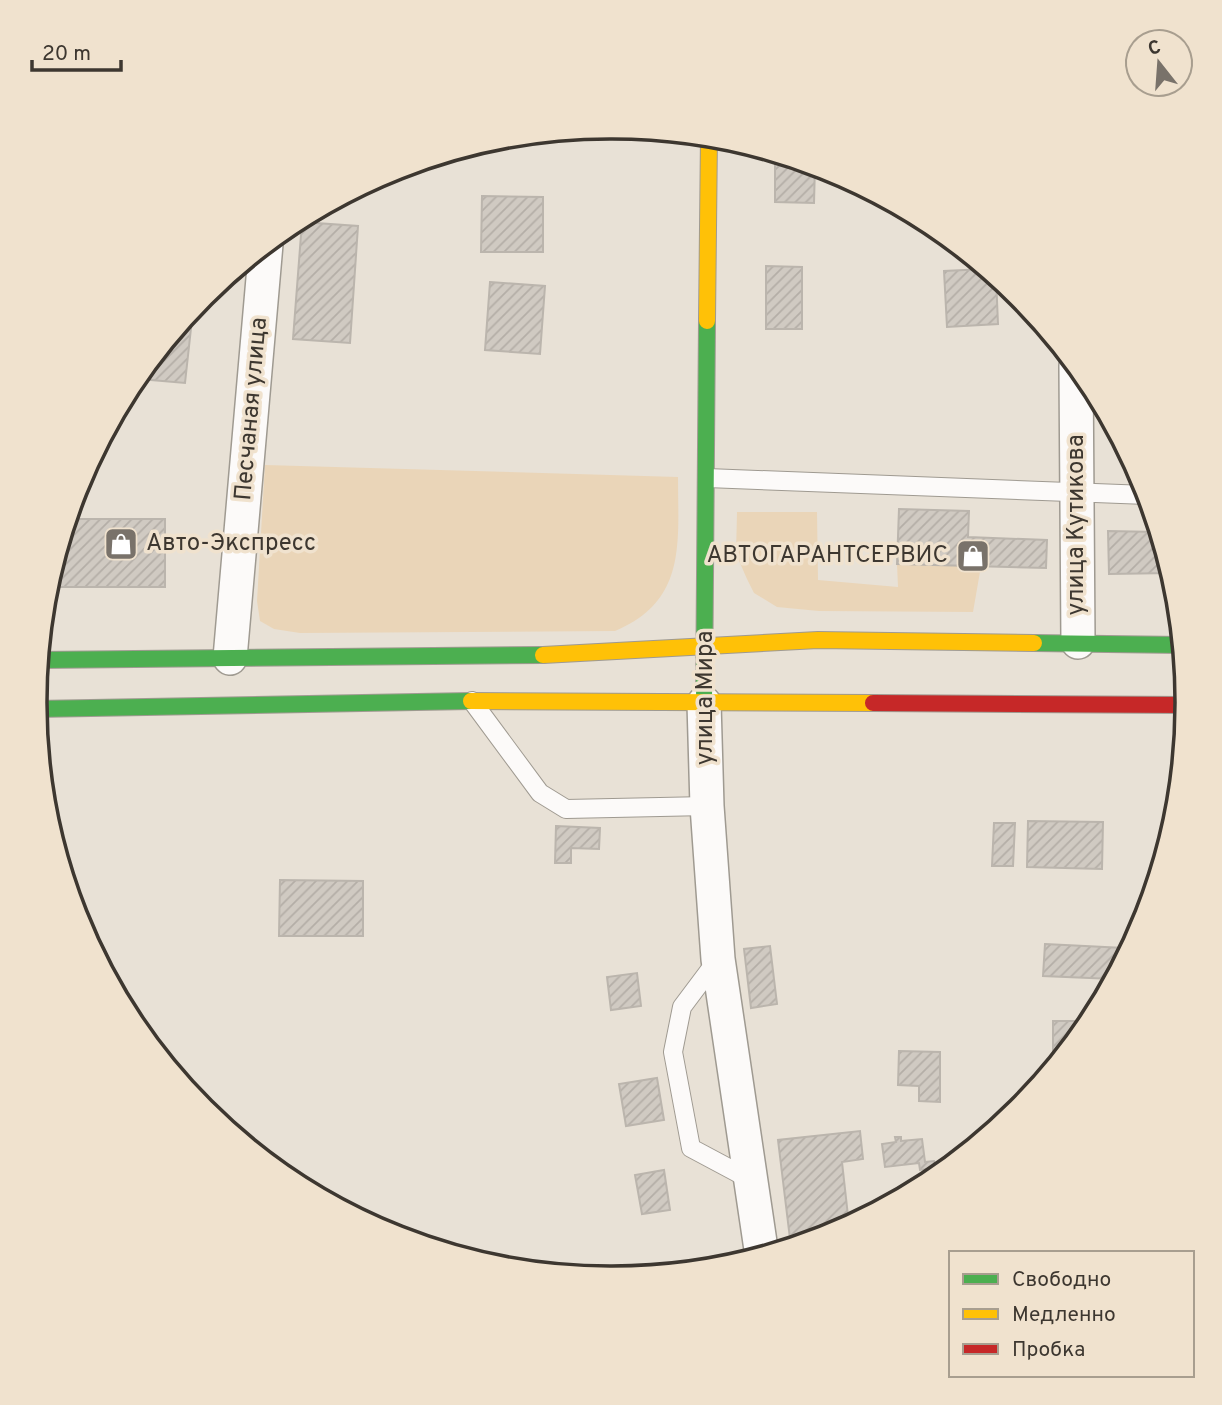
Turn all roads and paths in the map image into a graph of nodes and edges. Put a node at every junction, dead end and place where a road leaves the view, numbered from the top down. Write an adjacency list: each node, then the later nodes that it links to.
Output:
1 (709, 148): 4 (main road, улица Мира)
2 (265, 258): 10 (street, Песчаная улица)
3 (1076, 384): 5 (street, улица Кутикова)
4 (707, 478): 5 (lane); 9 (main road, улица Мира)
5 (1077, 491): 6 (lane); 7 (street, улица Кутикова)
6 (1135, 494)
7 (1078, 642): 8 (main road); 9 (main road)
8 (1172, 645)
9 (705, 646): 10 (main road); 13 (main road, улица Мира)
10 (230, 657): 11 (main road)
11 (49, 660)
12 (472, 701): 13 (main road); 15 (main road); 16 (lane)
13 (704, 703): 14 (main road); 16 (street, улица Мира)
14 (1175, 705)
15 (47, 709)
16 (707, 806): 17 (street, улица Мира)
17 (718, 959): 18 (street, улица Мира); 18 (lane)
18 (751, 1181): 19 (street, улица Мира)
19 (761, 1246)

